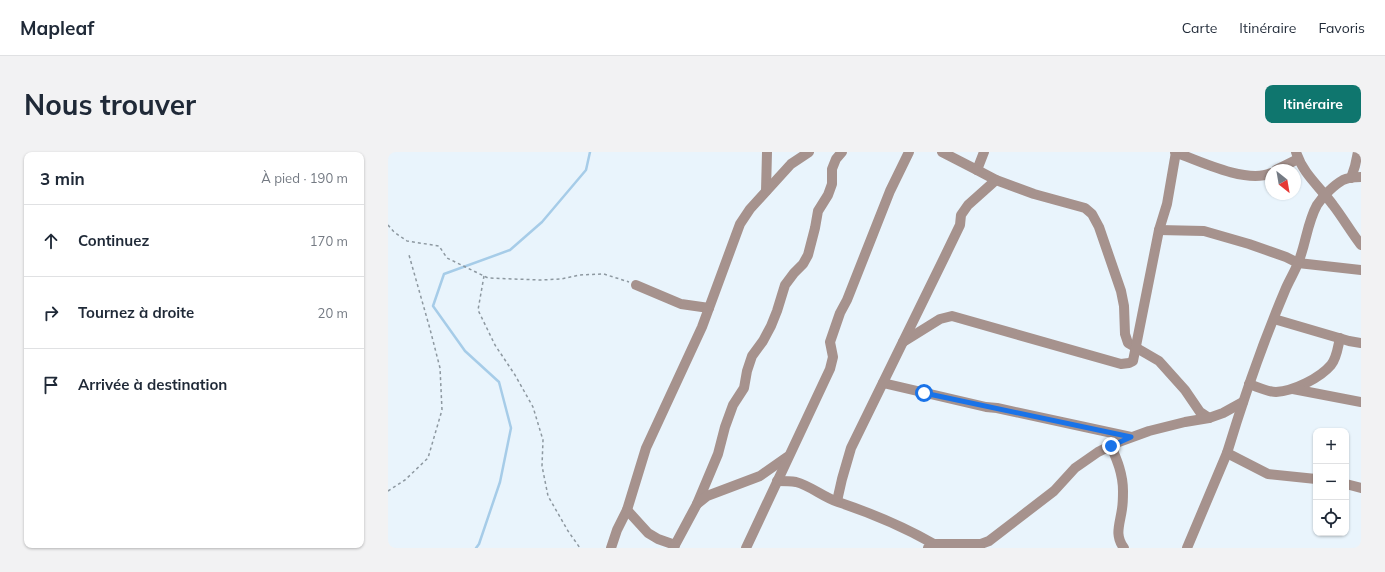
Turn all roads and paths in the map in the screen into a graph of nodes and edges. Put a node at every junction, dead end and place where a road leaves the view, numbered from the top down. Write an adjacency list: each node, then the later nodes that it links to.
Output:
1 (767, 152): 15 (street)
2 (809, 152): 15 (street)
3 (842, 152): 47 (street)
4 (909, 152): 40 (street)
5 (942, 152): 11 (street)
6 (984, 152): 11 (street)
7 (1175, 152): 12 (street); 18 (street)
8 (1358, 152): 13 (street)
9 (1297, 156): 10 (street); 16 (street)
10 (1285, 164)
11 (977, 170): 14 (street)
12 (1265, 175)
13 (1356, 177): 16 (street)
14 (996, 180): 28 (street); 30 (street)
15 (766, 191): 25 (street)
16 (1325, 195): 19 (street); 21 (street)
17 (388, 225): 23 (path)
18 (1159, 230): 21 (street); 30 (street)
19 (1361, 245)
20 (409, 254): 45 (path)
21 (1298, 263): 22 (street); 26 (street)
22 (1361, 270)
23 (484, 276): 24 (path); 52 (path)
24 (636, 285): 25 (street)
25 (709, 308): 48 (street)
26 (1274, 319): 27 (street); 32 (street)
27 (1340, 338): 29 (street); 33 (street)
28 (903, 342): 30 (street); 31 (street)
29 (1361, 342)
30 (1136, 348): 36 (street)
31 (883, 383): 37 (street); 46 (street)
32 (1249, 384): 33 (street); 34 (street)
33 (1291, 389): 35 (street)
34 (1243, 402): 36 (street); 39 (street)
35 (1361, 402)
36 (1209, 418): 37 (street)
37 (1131, 437): 38 (street)
38 (1111, 446): 49 (street); 55 (street)
39 (1227, 453): 41 (street); 56 (street)
40 (789, 455): 42 (street); 47 (street)
41 (1313, 479)
42 (777, 480): 46 (street); 54 (street)
43 (1349, 485): 44 (street)
44 (1361, 488)
45 (388, 491)
46 (837, 501): 51 (street)
47 (697, 504): 50 (street)
48 (626, 510): 50 (street); 53 (street)
49 (985, 545): 51 (street)
50 (675, 546)
51 (931, 546)
52 (580, 548)
53 (611, 548)
54 (746, 548)
55 (1124, 548)
56 (1187, 548)

